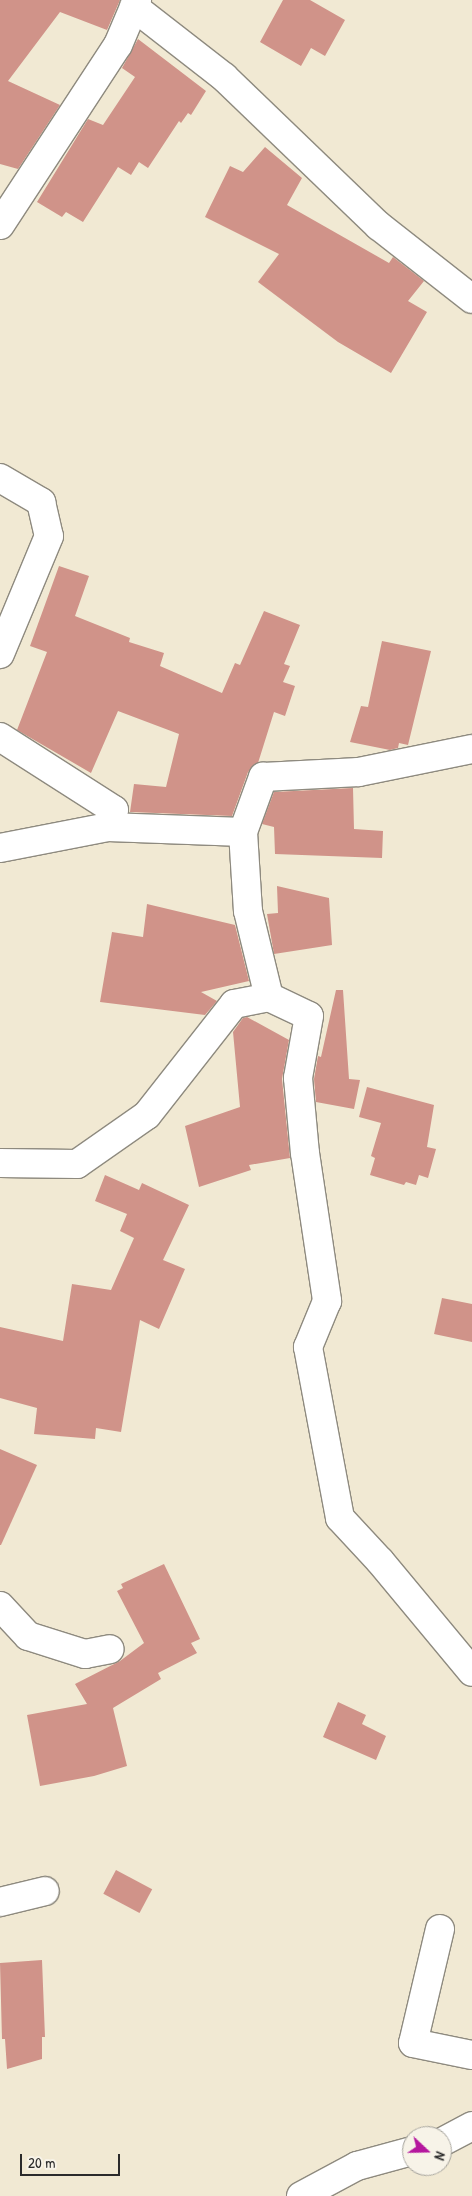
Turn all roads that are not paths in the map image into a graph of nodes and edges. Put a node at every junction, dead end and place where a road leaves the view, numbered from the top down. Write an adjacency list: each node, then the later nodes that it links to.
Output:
1 (135, 3): 2 (street); 3 (street)
2 (0, 225)
3 (472, 299)
4 (0, 478): 5 (street)
5 (0, 654)
6 (0, 737): 8 (street)
7 (472, 749): 9 (street)
8 (108, 827): 9 (street); 10 (street)
9 (243, 832): 11 (street)
10 (0, 848)
11 (269, 997): 12 (street); 15 (street)
12 (0, 1166)
13 (0, 1606): 14 (street)
14 (110, 1649)
15 (472, 1672)
16 (45, 1891): 17 (street)
17 (0, 1902)
18 (440, 1929): 19 (street)
19 (472, 2055)
20 (472, 2126): 21 (street)
21 (452, 2137)
22 (402, 2154): 23 (street)
23 (301, 2196)

